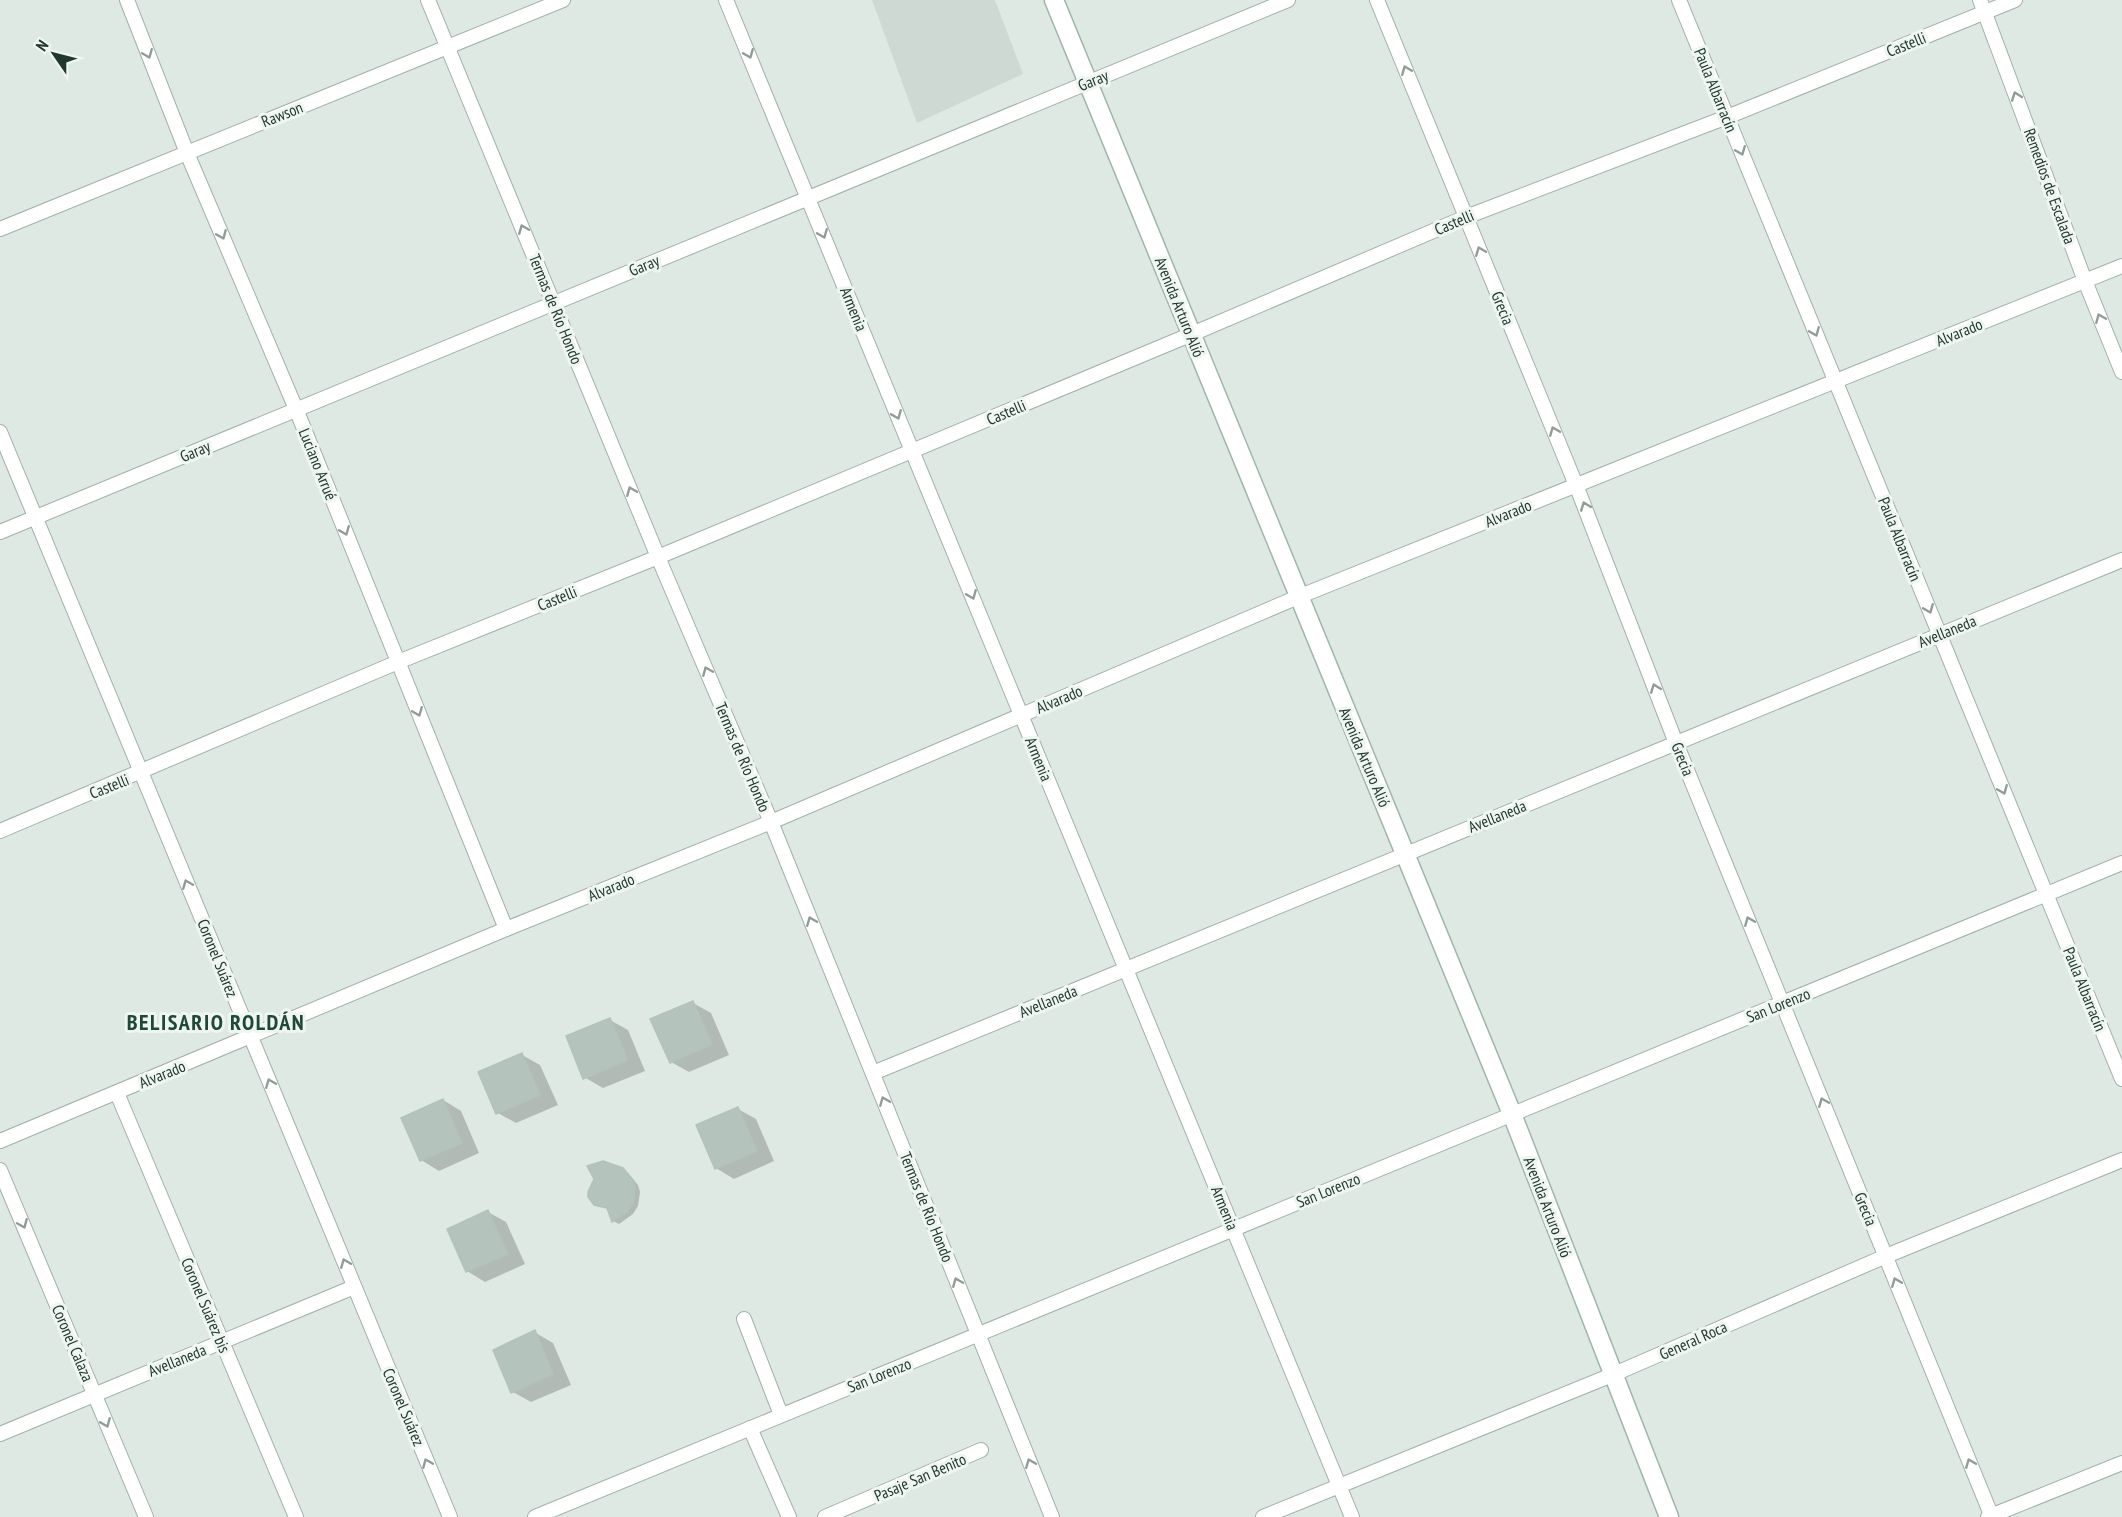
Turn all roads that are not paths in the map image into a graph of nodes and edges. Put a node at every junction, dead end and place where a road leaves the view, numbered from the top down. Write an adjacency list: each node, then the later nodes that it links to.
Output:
1 (127, 0): 14 (street, Luciano Arrué, one-way to 14)
2 (428, 0): 11 (street, Termas de Río Hondo)
3 (563, 0): 11 (street, Rawson)
4 (726, 0): 15 (street, Armenia, one-way to 15)
5 (1054, 0): 12 (main road, Avenida Arturo Alió)
6 (1288, 0): 12 (street, Garay)
7 (1377, 0): 16 (street, Grecia, one-way to 7)
8 (1679, 0): 13 (street, Paula Albarracín)
9 (2015, 0): 10 (street, Castelli)
10 (1983, 6): 13 (street, Castelli); 19 (street, Remedios de Escalada, one-way to 10)
11 (448, 47): 14 (street, Rawson); 20 (street, Termas de Río Hondo, one-way to 11)
12 (1088, 82): 15 (street, Garay); 21 (main road, Avenida Arturo Alió)
13 (1727, 117): 16 (street, Castelli); 23 (street, Paula Albarracín, one-way to 23)
14 (187, 153): 17 (street, Rawson); 24 (street, Luciano Arrué, one-way to 24)
15 (808, 198): 20 (street, Garay); 26 (street, Armenia, one-way to 26)
16 (1466, 217): 21 (street, Castelli); 27 (street, Grecia, one-way to 16)
17 (0, 229)
18 (2122, 266): 19 (street, Alvarado)
19 (2085, 281): 22 (street, Remedios de Escalada, one-way to 19); 23 (street, Alvarado)
20 (554, 303): 24 (street, Garay); 30 (street, Termas de Río Hondo, one-way to 20)
21 (1192, 334): 26 (street, Castelli); 32 (main road, Avenida Arturo Alió)
22 (2122, 372)
23 (1836, 381): 27 (street, Alvarado); 33 (street, Paula Albarracín, one-way to 33)
24 (296, 409): 28 (street, Garay); 34 (street, Luciano Arrué, one-way to 34)
25 (0, 432): 28 (street, Coronel Suárez)
26 (912, 451): 30 (street, Castelli); 35 (street, Armenia, one-way to 35)
27 (1576, 485): 32 (street, Alvarado); 36 (street, Grecia, one-way to 27)
28 (35, 517): 29 (street, Garay); 37 (street, Coronel Suárez)
29 (0, 532)
30 (658, 557): 34 (street, Castelli); 38 (street, Termas de Río Hondo, one-way to 30)
31 (2122, 560): 33 (street, Avellaneda)
32 (1298, 597): 35 (street, Alvarado); 40 (main road, Avenida Arturo Alió)
33 (1940, 634): 36 (street, Avellaneda); 42 (street, Paula Albarracín, one-way to 42)
34 (398, 662): 37 (street, Castelli); 43 (street, Luciano Arrué, one-way to 43)
35 (1021, 715): 38 (street, Alvarado); 44 (street, Armenia)
36 (1676, 743): 40 (street, Avellaneda); 45 (street, Grecia, one-way to 36)
37 (141, 773): 39 (street, Castelli); 46 (street, Coronel Suárez, one-way to 37)
38 (771, 822): 43 (street, Alvarado); 47 (street, Termas de Río Hondo, one-way to 38)
39 (0, 831)
40 (1406, 854): 44 (street, Avellaneda); 50 (main road, Avenida Arturo Alió)
41 (2122, 863): 42 (street, San Lorenzo)
42 (2046, 894): 45 (street, San Lorenzo); 48 (street, Paula Albarracín)
43 (506, 929): 46 (street, Alvarado)
44 (1126, 969): 47 (street, Avellaneda); 54 (street, Armenia)
45 (1782, 1003): 50 (street, San Lorenzo); 55 (street, Grecia, one-way to 45)
46 (251, 1037): 49 (street, Alvarado); 56 (street, Coronel Suárez, one-way to 46)
47 (873, 1073): 58 (street, Termas de Río Hondo, one-way to 47)
48 (2122, 1079)
49 (117, 1093): 51 (street, Alvarado); 59 (street, Coronel Suárez bis)
50 (1512, 1114): 54 (street, San Lorenzo); 60 (main road, Avenida Arturo Alió)
51 (0, 1141)
52 (2122, 1160): 55 (street, General Roca)
53 (0, 1170): 61 (street, Coronel Calaza, one-way to 61)
54 (1233, 1229): 58 (street, San Lorenzo); 67 (street, Armenia)
55 (1886, 1256): 60 (street, General Roca); 68 (street, Grecia, one-way to 55)
56 (354, 1287): 59 (street, Avellaneda); 71 (street, Coronel Suárez, one-way to 56)
57 (744, 1318): 62 (street)
58 (978, 1334): 62 (street, San Lorenzo); 75 (street, Termas de Río Hondo, one-way to 58)
59 (222, 1342): 61 (street, Avellaneda); 70 (street, Coronel Suárez bis)
60 (1612, 1375): 67 (street, General Roca); 78 (main road, Avenida Arturo Alió)
61 (94, 1394): 64 (street, Avellaneda); 69 (street, Coronel Calaza, one-way to 69)
62 (782, 1415): 63 (street, San Lorenzo)
63 (750, 1428): 72 (street, San Lorenzo); 73 (street)
64 (0, 1434)
65 (981, 1450): 74 (street, Pasaje San Benito)
66 (2122, 1463): 68 (street)
67 (1339, 1486): 76 (street, General Roca); 77 (street, Armenia)
68 (1991, 1516)
69 (146, 1517)
70 (296, 1517)
71 (450, 1517)
72 (535, 1517)
73 (789, 1517)
74 (825, 1517)
75 (1052, 1517)
76 (1263, 1517)
77 (1352, 1517)
78 (1669, 1517)

